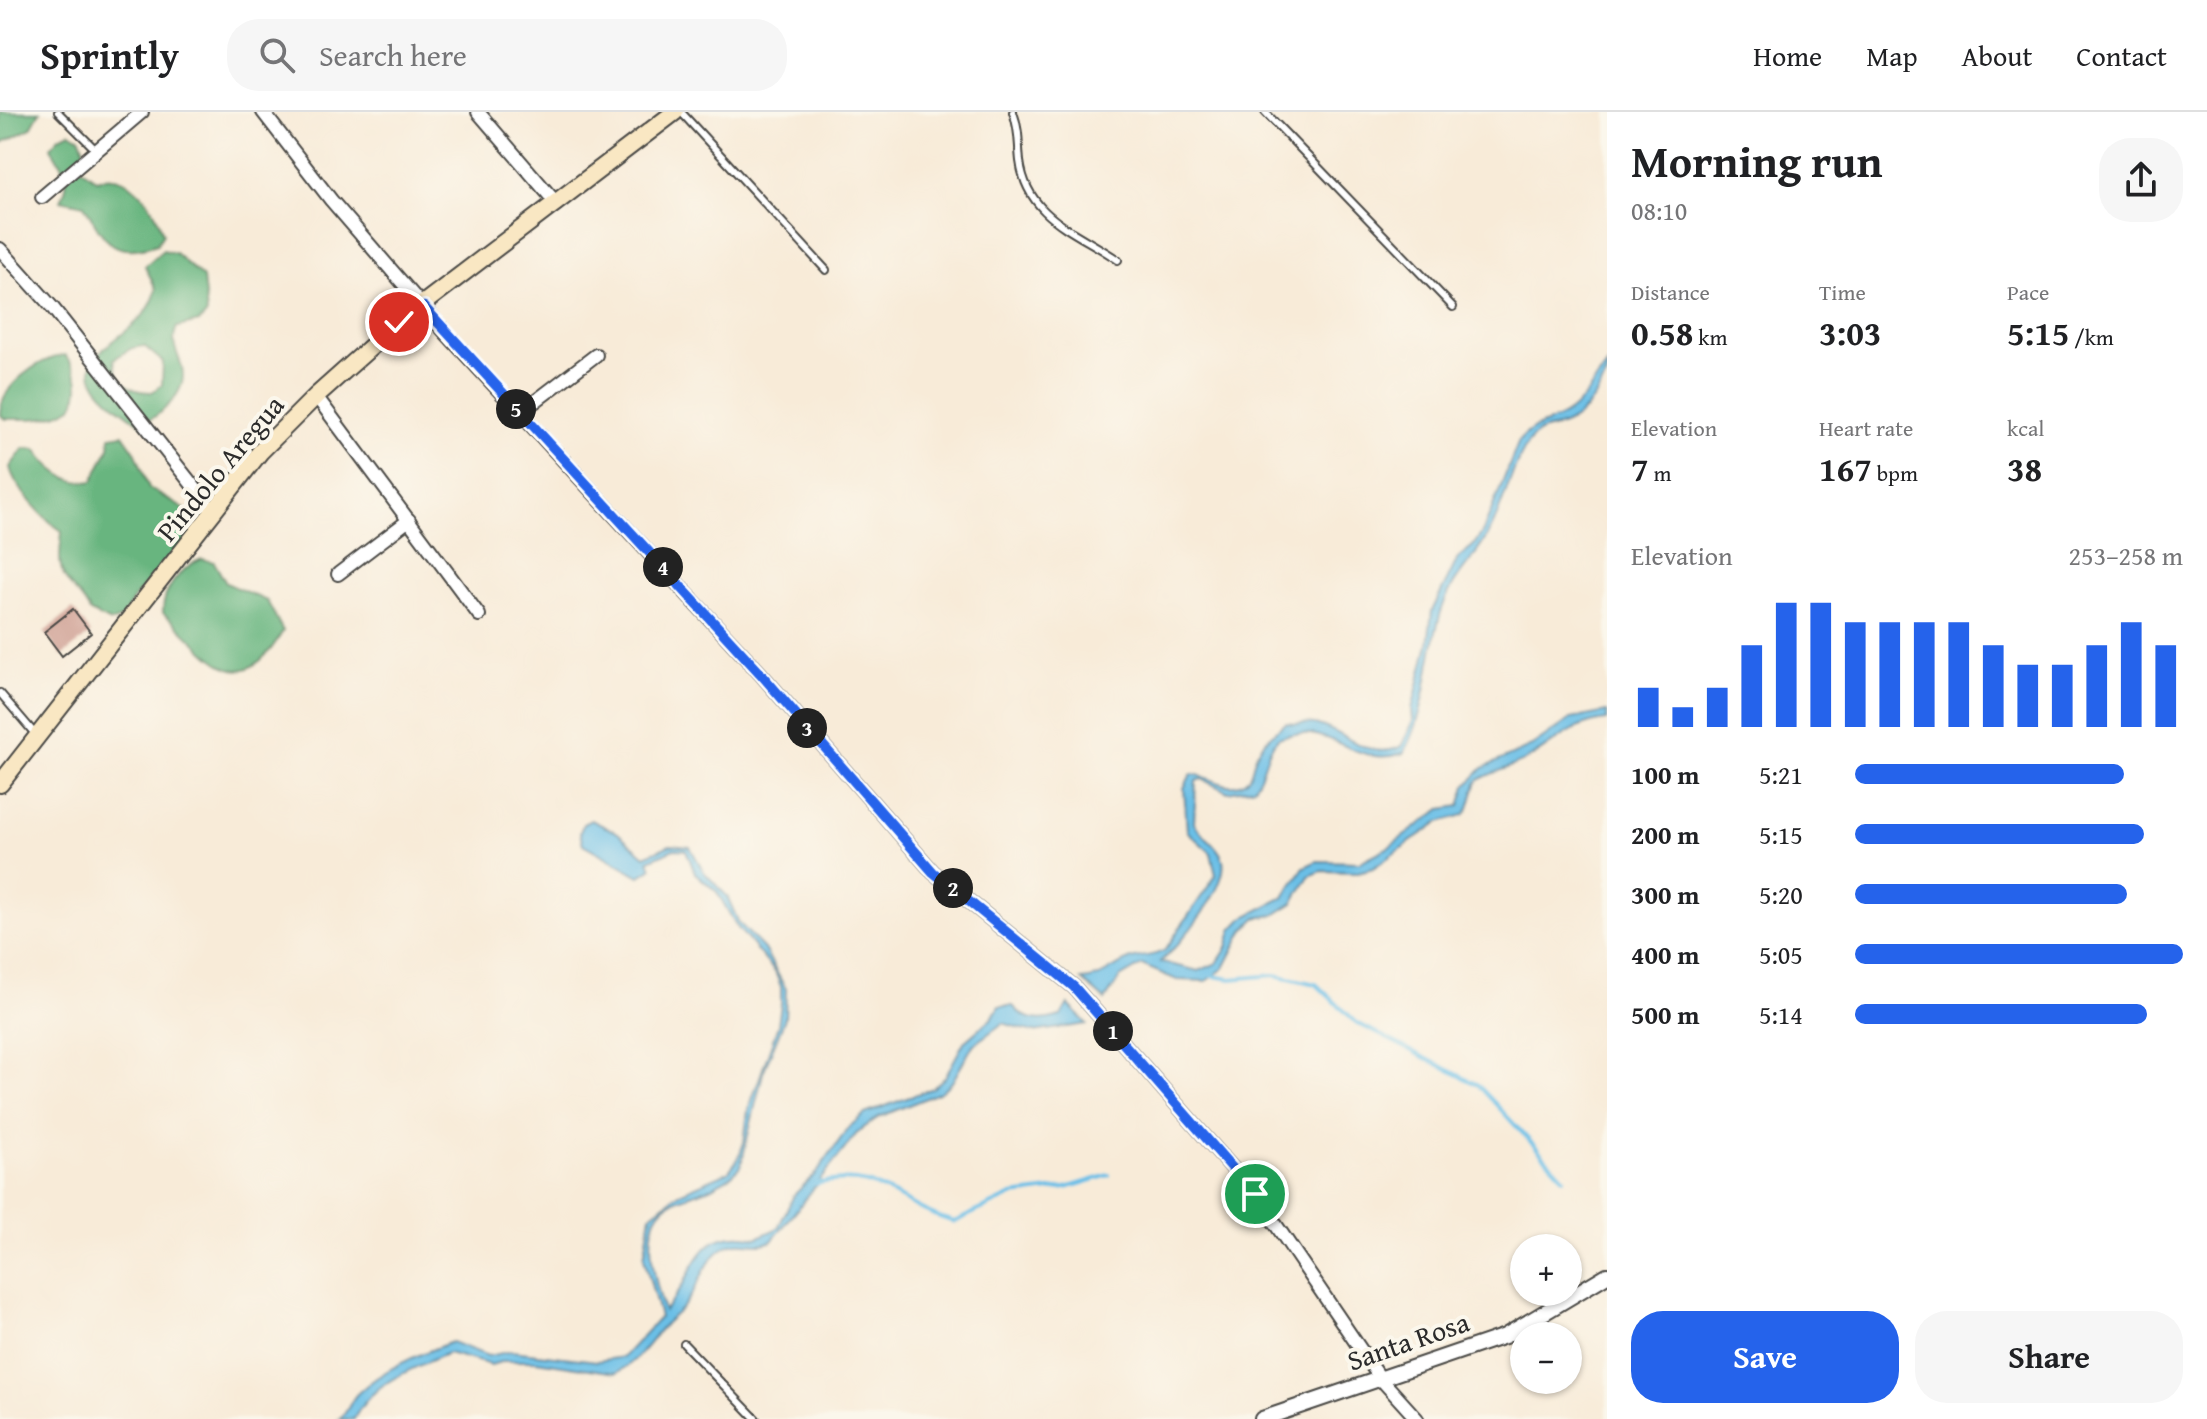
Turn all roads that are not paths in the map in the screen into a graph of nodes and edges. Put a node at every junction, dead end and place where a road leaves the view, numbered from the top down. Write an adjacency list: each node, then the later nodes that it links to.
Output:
1 (58, 112): 8 (lane)
2 (142, 112): 8 (street)
3 (263, 112): 14 (street)
4 (478, 112): 10 (street)
5 (678, 112): 10 (main road, Pindolo Aregua); 13 (lane)
6 (1013, 112): 12 (lane)
7 (1265, 112): 15 (lane)
8 (97, 151): 9 (street)
9 (42, 197)
10 (557, 204): 14 (main road, Pindolo Aregua)
11 (0, 249): 19 (street)
12 (1118, 260)
13 (826, 270)
14 (424, 307): 17 (main road, Pindolo Aregua); 18 (street)
15 (1453, 307)
16 (596, 355): 18 (street)
17 (316, 396): 19 (main road, Pindolo Aregua); 20 (street)
18 (520, 413): 28 (street)
19 (213, 511): 24 (main road, Pindolo Aregua)
20 (409, 520): 21 (street); 22 (street)
21 (338, 574)
22 (479, 615)
23 (0, 693): 24 (lane)
24 (38, 737): 25 (main road, Pindolo Aregua)
25 (0, 784)
26 (1607, 1275): 28 (street, Santa Rosa)
27 (684, 1344): 29 (lane)
28 (1380, 1378): 30 (street, Santa Rosa); 31 (street)
29 (756, 1419)
30 (1262, 1419)
31 (1417, 1419)

